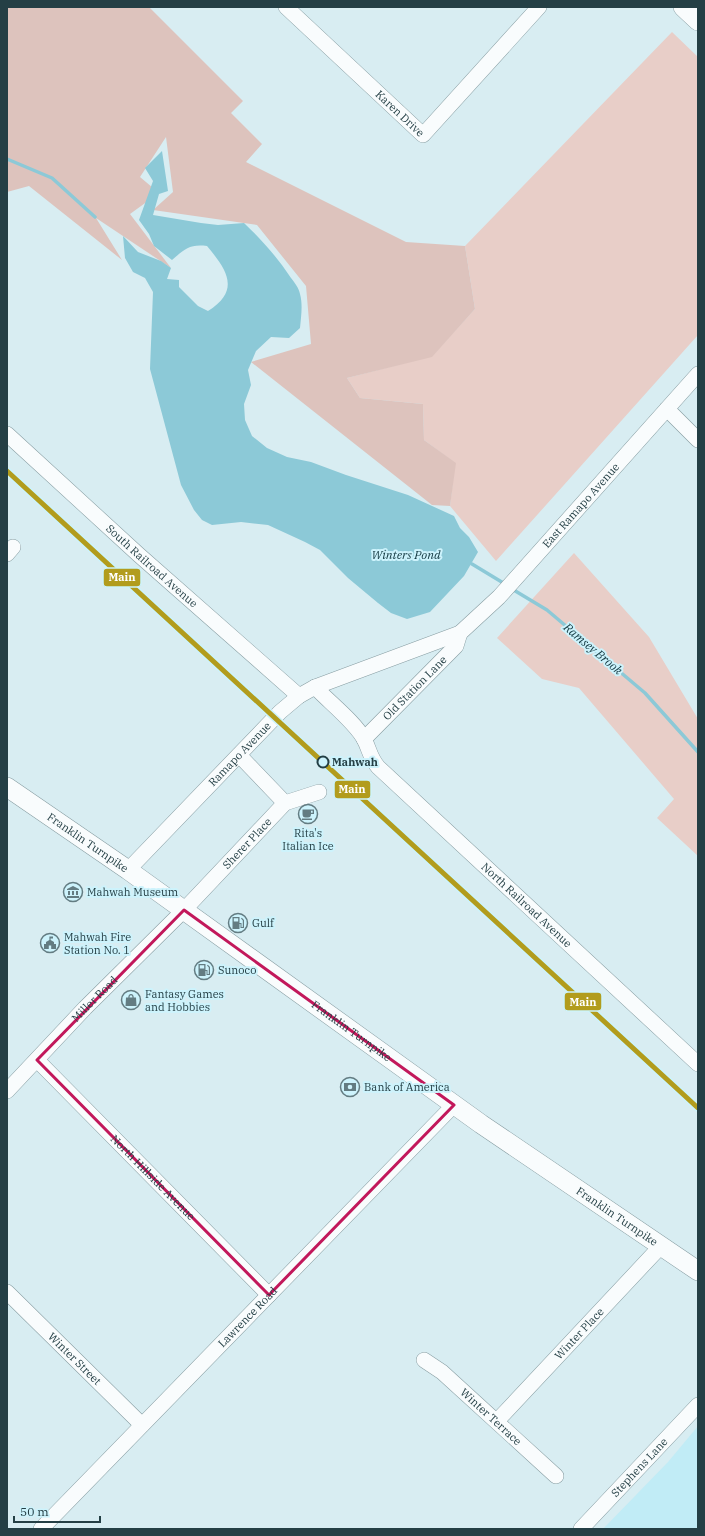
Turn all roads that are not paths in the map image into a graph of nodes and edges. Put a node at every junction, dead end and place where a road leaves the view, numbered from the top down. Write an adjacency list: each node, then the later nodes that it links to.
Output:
1 (286, 7): 2 (street, Karen Drive)
2 (539, 7)
3 (683, 7): 4 (main road)
4 (698, 21)
5 (698, 374): 6 (street, East Ramapo Avenue)
6 (667, 409): 8 (street); 9 (street, East Ramapo Avenue)
7 (7, 434): 11 (street, South Railroad Avenue)
8 (698, 440)
9 (460, 633): 10 (street, Ramapo Avenue); 12 (street, Old Station Lane)
10 (315, 687): 11 (street, Ramapo Avenue); 12 (street)
11 (299, 696): 13 (street, Ramapo Avenue)
12 (364, 739): 20 (street, North Railroad Avenue)
13 (239, 755): 16 (street); 17 (street, Ramapo Avenue)
14 (7, 787): 17 (main road, Franklin Turnpike)
15 (319, 792): 16 (street)
16 (285, 802): 18 (street, Sherer Place)
17 (128, 870): 18 (main road, Franklin Turnpike)
18 (184, 910): 19 (street, Miller Road); 22 (main road, Franklin Turnpike)
19 (37, 1060): 21 (street, Miller Road); 26 (street, North Hillside Avenue)
20 (698, 1064)
21 (8, 1087)
22 (454, 1105): 23 (main road, Franklin Turnpike); 26 (street, Lawrence Road)
23 (661, 1246): 24 (main road, Franklin Turnpike); 29 (street, Winter Place)
24 (698, 1271)
25 (7, 1292): 30 (street, Winter Street)
26 (270, 1295): 30 (street, Lawrence Road)
27 (424, 1360): 29 (street, Winter Terrace)
28 (698, 1405): 33 (street, Stephens Lane)
29 (497, 1421): 31 (street, Winter Terrace)
30 (142, 1425): 32 (street, Lawrence Road)
31 (556, 1476)
32 (42, 1529)
33 (581, 1529)

